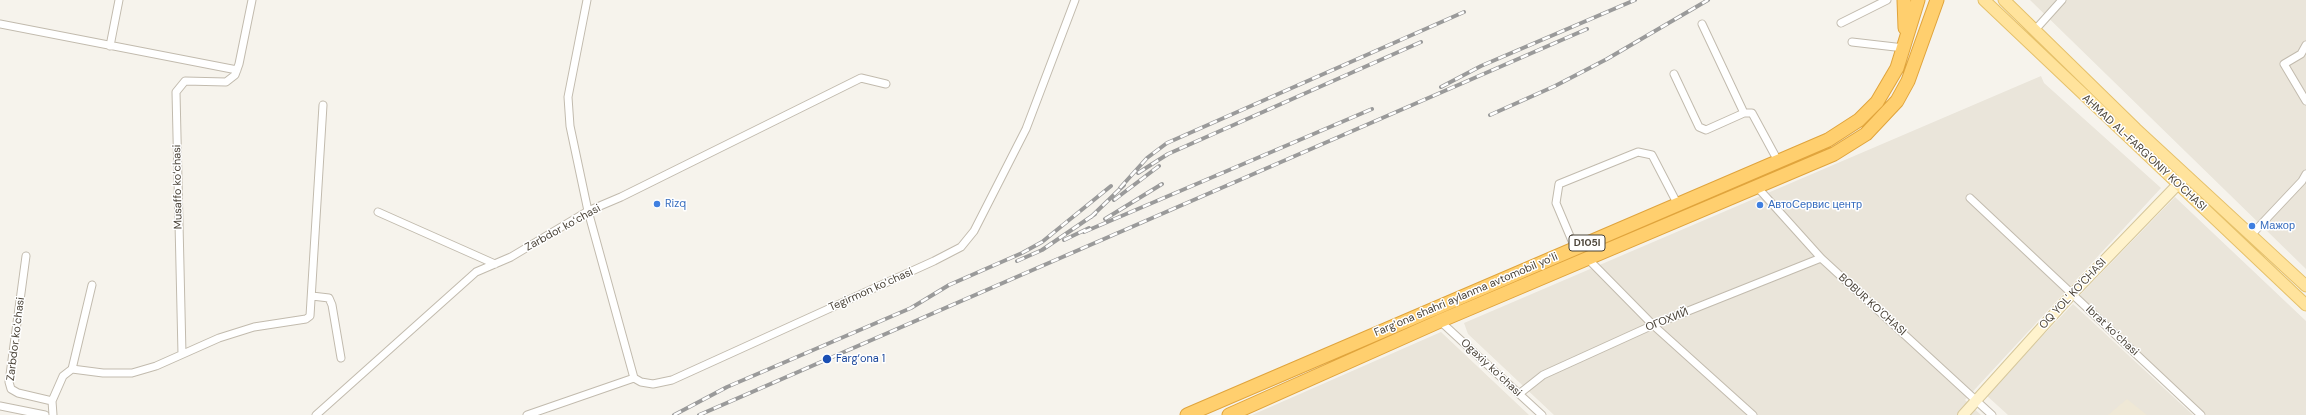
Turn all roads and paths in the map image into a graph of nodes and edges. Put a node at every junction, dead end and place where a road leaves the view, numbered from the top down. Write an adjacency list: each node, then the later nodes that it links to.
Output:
1 (119, 0): 20 (street)
2 (252, 0): 22 (street)
3 (587, 0): 36 (street)
4 (1075, 0): 54 (street, Tegirmon koʻchasi)
5 (1887, 0): 14 (street)
6 (1904, 0): 21 (highway)
7 (1918, 0): 21 (highway, Fargʻona shahri aylanma avtomobil yoʻli / D105l)
8 (1937, 0): 13 (highway, Fargʻona shahri aylanma avtomobil yoʻli / D105l)
9 (1946, 0): 13 (highway)
10 (1984, 0): 32 (main road, AHMAD AL-FARG'ONIY KO'CHASI)
11 (2004, 0): 17 (main road, AHMAD AL-FARG'ONIY KO'CHASI)
12 (2062, 0): 17 (street)
13 (1932, 17): 33 (highway, Fargʻona shahri aylanma avtomobil yoʻli / D105l)
14 (1841, 23)
15 (0, 24): 20 (street)
16 (1702, 24): 27 (street)
17 (2035, 30): 31 (main road, AHMAD AL-FARG'ONIY KO'CHASI)
18 (1852, 42): 21 (street)
19 (2306, 45): 25 (street)
20 (110, 46): 22 (street)
21 (1904, 47): 28 (highway, Fargʻona shahri aylanma avtomobil yoʻli / D105l)
22 (237, 70): 51 (street, Musaffo koʻchasi)
23 (1674, 74): 27 (street)
24 (886, 84): 36 (street, Zarbdor koʻchasi)
25 (2306, 101)
26 (323, 105): 47 (street)
27 (1744, 113): 28 (street)
28 (1778, 161): 29 (highway, Fargʻona shahri aylanma avtomobil yoʻli / D105l)
29 (1748, 174): 33 (main road); 35 (highway, Fargʻona shahri aylanma avtomobil yoʻli / D105l)
30 (2306, 174): 38 (street)
31 (2186, 176): 32 (street, OQ YOL' KO'CHASI); 38 (main road, AHMAD AL-FARG'ONIY KO'CHASI)
32 (2178, 185): 46 (street, OQ YOL' KO'CHASI); 48 (main road, AHMAD AL-FARG'ONIY KO'CHASI)
33 (1758, 188): 41 (street, BOBUR KO'CHASI); 42 (highway, Fargʻona shahri aylanma avtomobil yoʻli / D105l)
34 (1970, 198): 46 (street, Ibrat koʻchasi)
35 (1678, 205): 39 (highway, Fargʻona shahri aylanma avtomobil yoʻli / D105l); 39 (street)
36 (588, 211): 43 (street, Zarbdor koʻchasi); 54 (street)
37 (378, 212): 43 (street)
38 (2252, 234): 45 (main road, AHMAD AL-FARG'ONIY KO'CHASI)
39 (1575, 248): 63 (highway, Fargʻona shahri aylanma avtomobil yoʻli / D105l)
40 (26, 256): 57 (street, Zarbdor koʻchasi)
41 (1821, 258): 50 (street, ОГОХИЙ); 56 (street, BOBUR KO'CHASI)
42 (1588, 259): 49 (highway, Fargʻona shahri aylanma avtomobil yoʻli / D105l); 50 (street)
43 (495, 264): 61 (street, Zarbdor koʻchasi)
44 (92, 284): 53 (street)
45 (2306, 286)
46 (2072, 294): 56 (street, OQ YOL' KO'CHASI); 69 (street, Ibrat koʻchasi)
47 (312, 296): 51 (street); 52 (street)
48 (2306, 305)
49 (1440, 321): 55 (street, Ogaxiy koʻchasi); 64 (highway, Fargʻona shahri aylanma avtomobil yoʻli / D105l)
50 (1653, 325): 55 (street, ОГОХИЙ); 66 (street)
51 (182, 354): 53 (street)
52 (341, 358)
53 (72, 369): 57 (street)
54 (634, 378): 62 (street)
55 (1519, 394): 65 (street, Ogaxiy koʻchasi)
56 (1976, 400): 67 (street, OQ YOL' KO'CHASI); 68 (street, BOBUR KO'CHASI)
57 (52, 401): 60 (street)
58 (0, 406): 59 (street)
59 (45, 415)
60 (53, 415)
61 (316, 415)
62 (527, 415)
63 (1187, 415)
64 (1229, 415)
65 (1542, 415)
66 (1753, 415)
67 (1963, 415)
68 (1992, 415)
69 (2202, 415)

